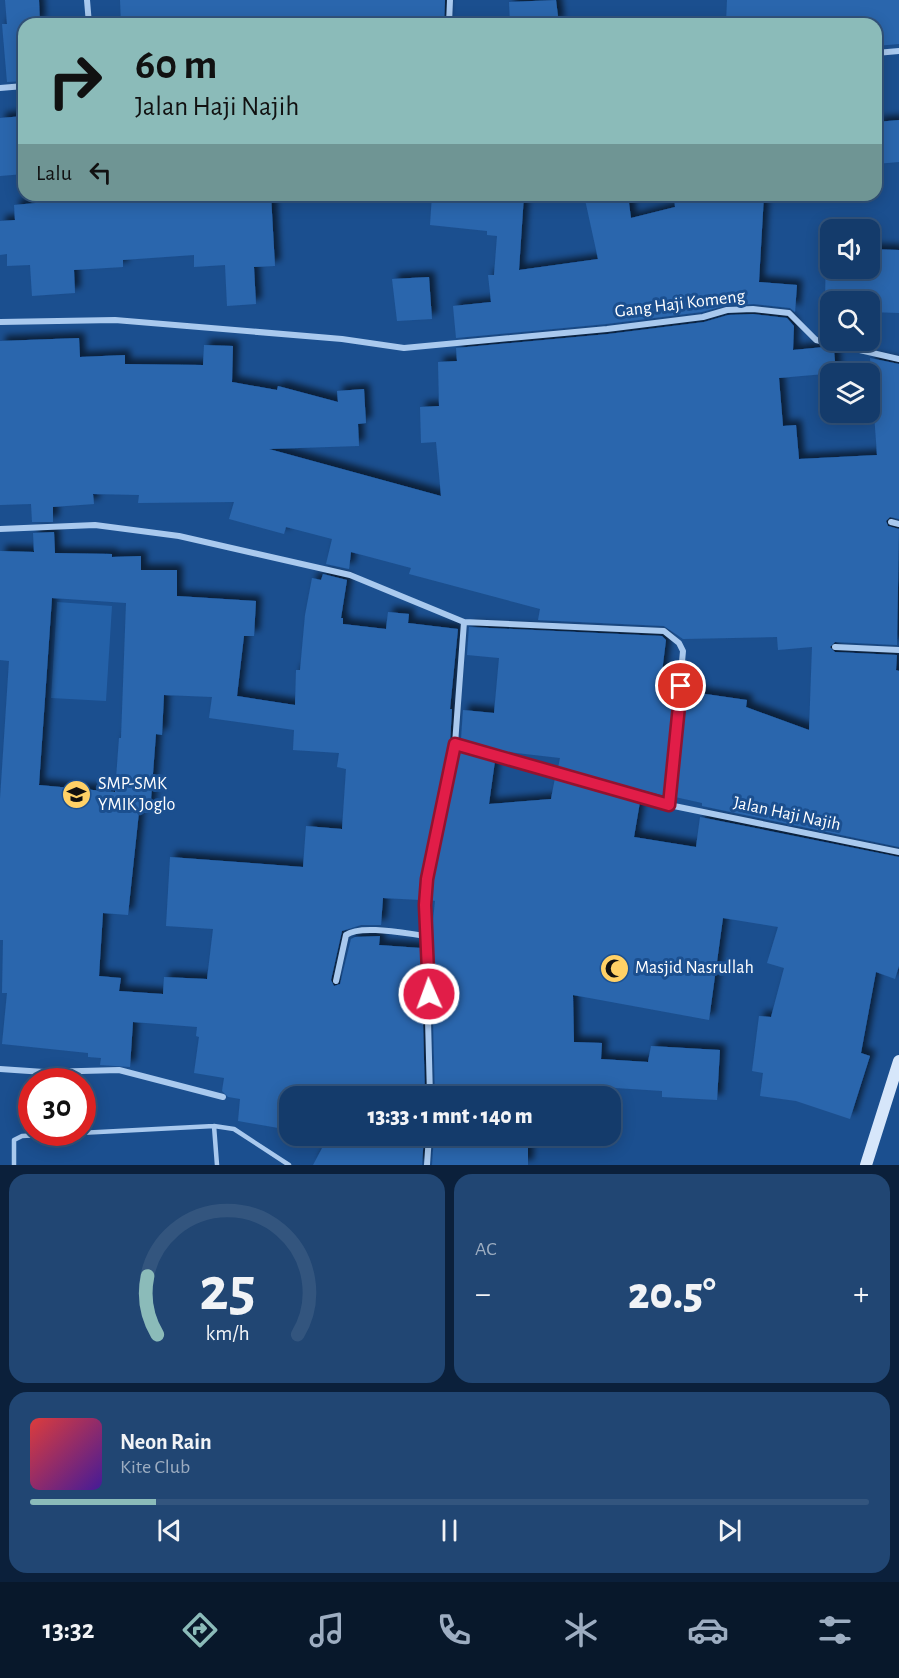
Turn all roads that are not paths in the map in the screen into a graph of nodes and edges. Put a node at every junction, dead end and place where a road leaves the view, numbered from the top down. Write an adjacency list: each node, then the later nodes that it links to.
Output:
1 (87, 0): 3 (street)
2 (450, 0): 4 (street)
3 (88, 18)
4 (449, 18)
5 (899, 51): 6 (street)
6 (882, 52)
7 (18, 86): 8 (street)
8 (0, 88)
9 (0, 322): 10 (street, Gang Haji Komeng)
10 (899, 359)
11 (891, 522): 12 (street)
12 (899, 524)
13 (0, 529): 14 (street)
14 (464, 622): 17 (street); 18 (street)
15 (835, 647): 16 (street)
16 (899, 650)
17 (455, 744): 18 (street, Jalan Haji Najih); 20 (street)
18 (669, 805): 19 (street, Jalan Haji Najih)
19 (899, 852)
20 (427, 936): 21 (street); 24 (street)
21 (336, 981)
22 (899, 1061): 32 (main road)
23 (0, 1069): 25 (street)
24 (430, 1086)
25 (223, 1097)
26 (214, 1126): 28 (lane); 29 (lane); 30 (lane)
27 (428, 1146): 31 (street)
28 (14, 1165)
29 (217, 1165)
30 (289, 1165)
31 (427, 1165)
32 (866, 1165)

